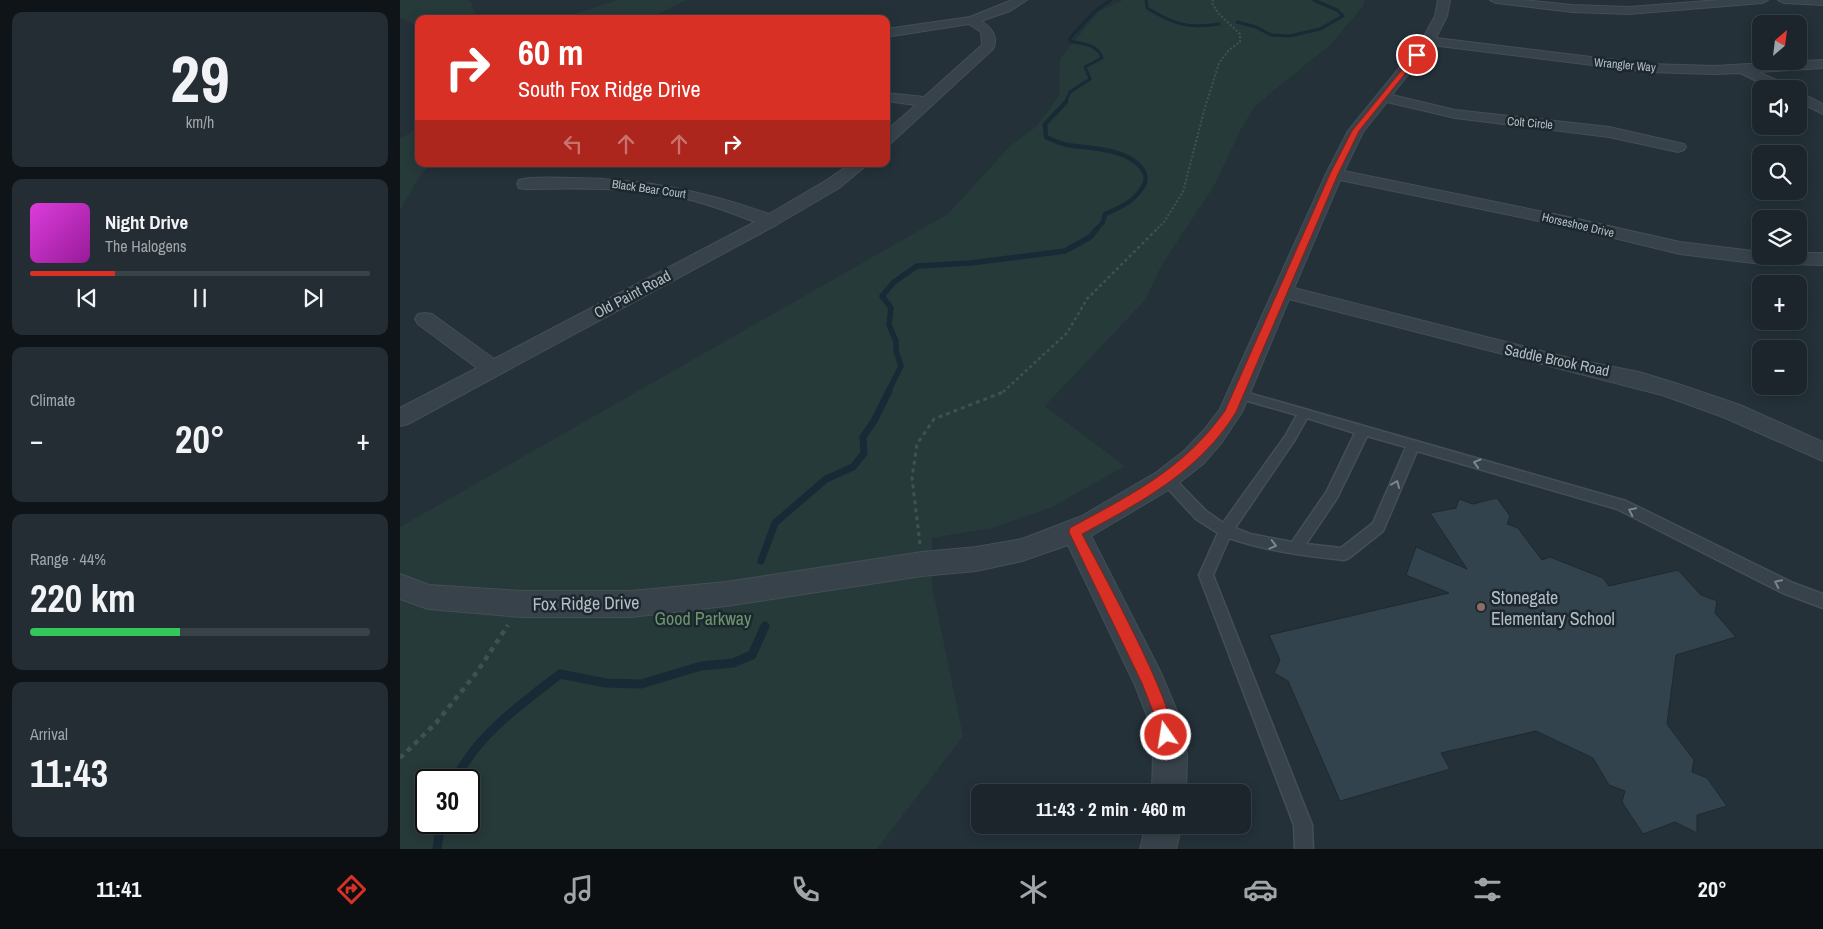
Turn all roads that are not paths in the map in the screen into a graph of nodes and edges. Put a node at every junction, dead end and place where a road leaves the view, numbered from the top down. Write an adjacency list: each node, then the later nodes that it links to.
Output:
1 (1021, 0): 7 (street)
2 (1444, 0): 9 (street, Fox Ridge Drive)
3 (1496, 0): 4 (street)
4 (1762, 0)
5 (1784, 0): 6 (street)
6 (1823, 2)
7 (972, 21): 8 (street); 16 (street)
8 (890, 33)
9 (1428, 41): 11 (street, Wrangler Way); 14 (street, Fox Ridge Drive)
10 (1823, 64): 11 (street, Wrangler Way)
11 (1742, 69): 12 (street)
12 (1765, 80)
13 (890, 97): 16 (street)
14 (1384, 97): 19 (street, Colt Circle); 21 (street, Fox Ridge Drive)
15 (1807, 101): 17 (street)
16 (929, 102): 18 (street)
17 (1823, 110)
18 (890, 136)
19 (1678, 147)
20 (856, 167): 23 (street, Old Paint Road)
21 (1334, 174): 24 (street, Horseshoe Drive); 25 (street, Fox Ridge Drive)
22 (525, 184): 23 (street, Black Bear Court)
23 (770, 221): 27 (street, Old Paint Road)
24 (1823, 259)
25 (1284, 292): 28 (street, Fox Ridge Drive); 33 (street, Saddle Brook Road)
26 (425, 319): 27 (street)
27 (492, 368): 30 (street, Old Paint Road)
28 (1238, 394): 29 (lane); 34 (street, Fox Ridge Drive)
29 (1304, 413): 31 (lane); 35 (lane)
30 (400, 418)
31 (1363, 430): 32 (lane); 37 (lane)
32 (1413, 445): 37 (lane, one-way to 32); 39 (lane, one-way to 32)
33 (1823, 452)
34 (1166, 479): 35 (lane); 36 (street, Fox Ridge Drive)
35 (1226, 530): 37 (lane, one-way to 37); 43 (lane)
36 (1075, 532): 38 (street, Fox Ridge Drive); 40 (street)
37 (1295, 549)
38 (400, 586)
39 (1823, 601)
40 (1170, 784)
41 (1162, 834): 42 (street)
42 (1158, 849)
43 (1304, 849)

